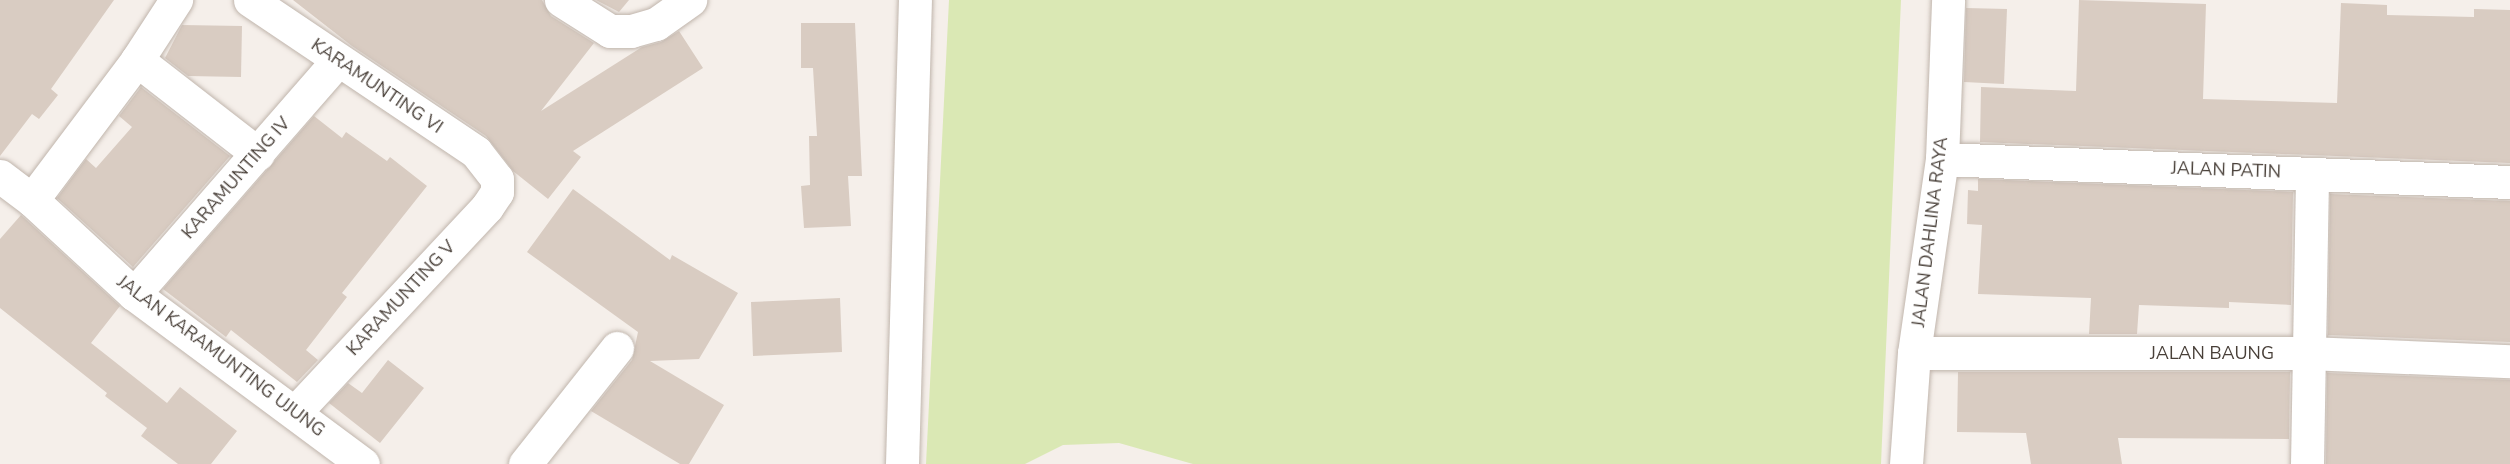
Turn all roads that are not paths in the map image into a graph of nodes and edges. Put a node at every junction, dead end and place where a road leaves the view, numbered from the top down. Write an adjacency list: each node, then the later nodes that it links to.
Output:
1 (176, 0): 7 (street)
2 (250, 0): 8 (street, KARAMUNTING VI)
3 (561, 0): 4 (street)
4 (690, 0)
5 (915, 0): 24 (street)
6 (1948, 0): 10 (street, JALAN DAHLINA RAYA)
7 (137, 60): 9 (street); 15 (street)
8 (337, 61): 9 (street, KARAMUNTING IV); 13 (street, KARAMUNTING VI)
9 (258, 154): 16 (street, KARAMUNTING IV)
10 (1942, 159): 11 (street, JALAN PATIN); 18 (street, JALAN DAHLINA RAYA)
11 (2312, 174): 14 (street, JALAN PATIN); 19 (street)
12 (0, 176): 15 (street, JALAN KARAMUNTING UJUNG)
13 (497, 179): 21 (street, KARAMUNTING V)
14 (2510, 182)
15 (32, 200): 16 (street, JALAN KARAMUNTING UJUNG)
16 (134, 294): 21 (street, JALAN KARAMUNTING UJUNG)
17 (617, 348): 23 (street)
18 (1914, 353): 19 (street, JALAN BAUNG); 25 (street, JALAN DAHLINA RAYA)
19 (2307, 353): 20 (street, JALAN BAUNG); 26 (street)
20 (2510, 361)
21 (294, 412): 22 (street, JALAN KARAMUNTING UJUNG)
22 (363, 464)
23 (525, 464)
24 (902, 464)
25 (1906, 464)
26 (2307, 464)

